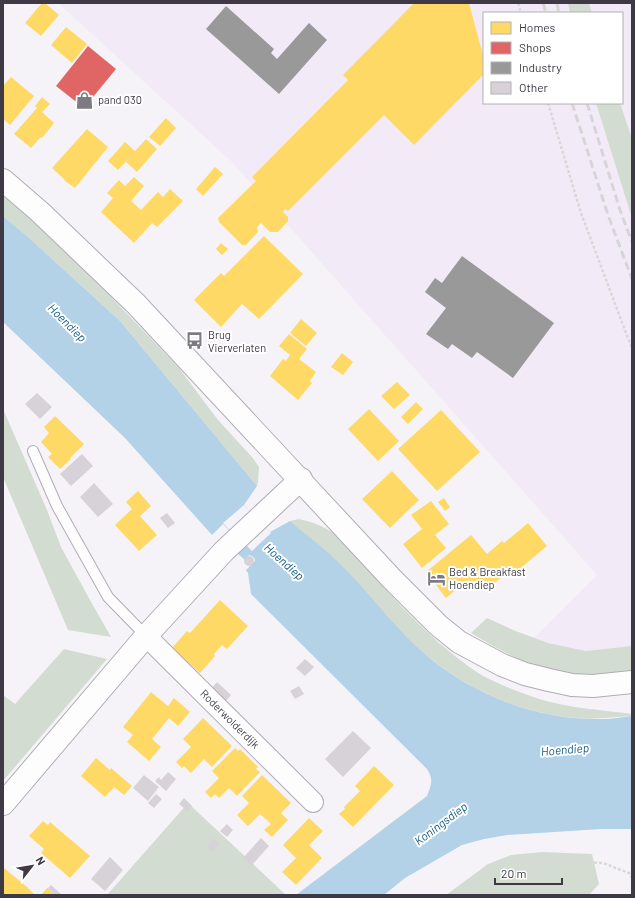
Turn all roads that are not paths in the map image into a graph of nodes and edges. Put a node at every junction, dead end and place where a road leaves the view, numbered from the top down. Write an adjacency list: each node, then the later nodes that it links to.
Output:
1 (3, 180): 3 (main road)
2 (33, 451): 4 (lane, Roderwolderdijk)
3 (301, 479): 4 (main road); 5 (main road)
4 (146, 636): 6 (street, Roderwolderdijk); 7 (main road)
5 (632, 682)
6 (313, 802)
7 (3, 804)

